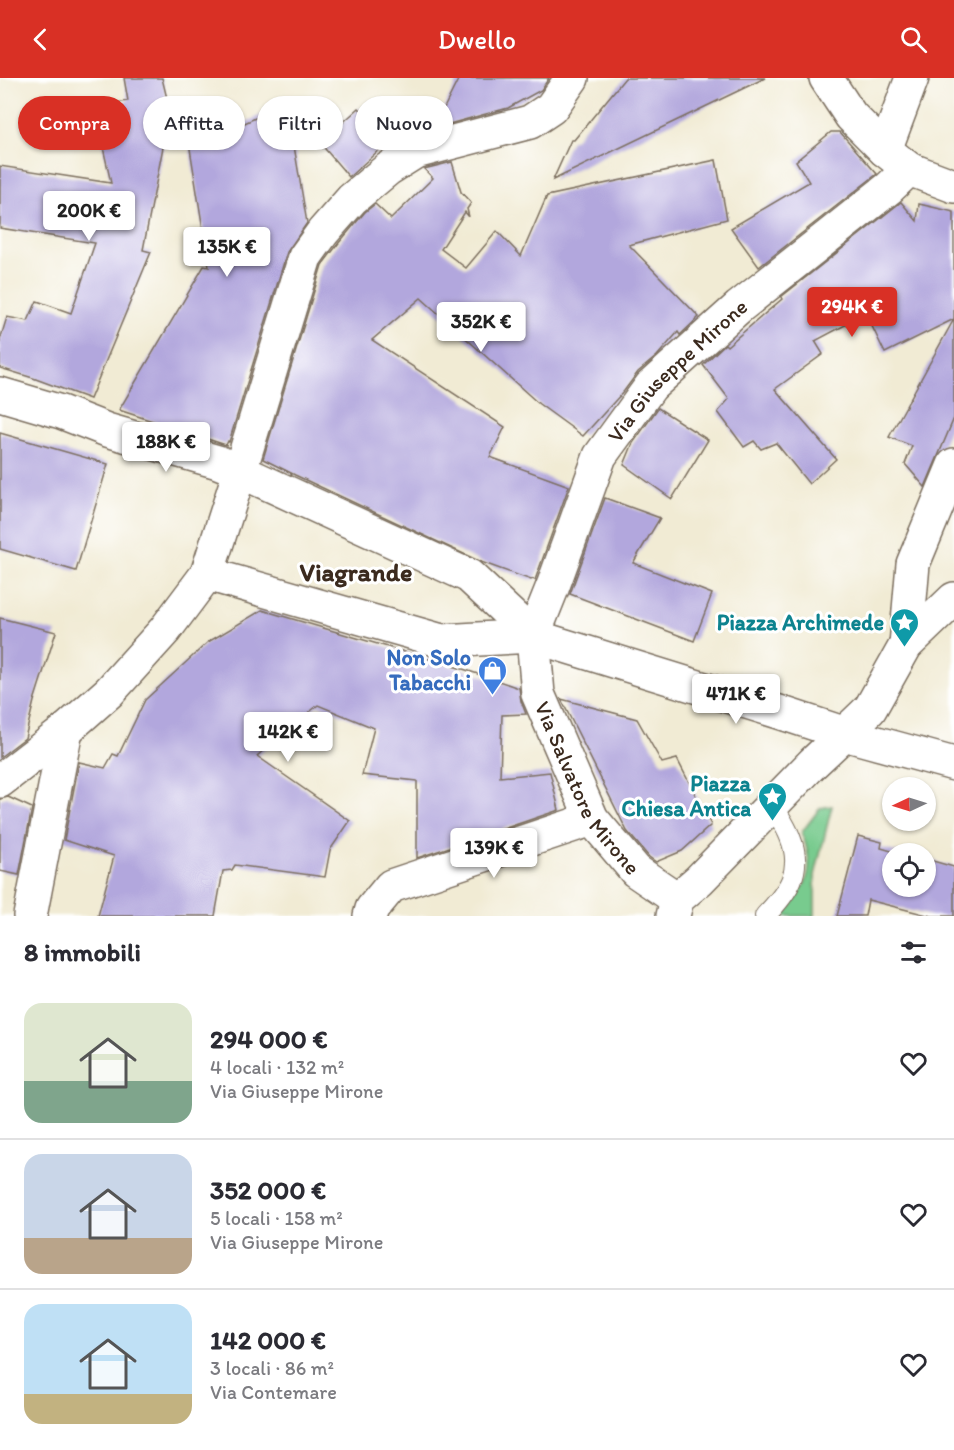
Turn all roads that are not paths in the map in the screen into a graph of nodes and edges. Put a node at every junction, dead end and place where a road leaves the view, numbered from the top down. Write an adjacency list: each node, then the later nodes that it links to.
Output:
1 (572, 78): 7 (main road)
2 (825, 78): 4 (main road)
3 (912, 78): 4 (main road)
4 (897, 160): 5 (main road); 11 (main road, Via Giuseppe Mirone)
5 (954, 186)
6 (0, 394): 7 (main road)
7 (243, 462): 9 (main road); 11 (main road)
8 (954, 465): 12 (main road)
9 (207, 574): 11 (main road); 13 (main road)
10 (954, 599): 12 (main road)
11 (533, 636): 14 (main road); 18 (main road, Via Salvatore Mirone)
12 (906, 645): 14 (main road)
13 (66, 730): 16 (main road); 20 (main road)
14 (844, 734): 15 (main road); 17 (main road)
15 (954, 764)
16 (8, 776)
17 (772, 804): 19 (main road); 22 (lane)
18 (592, 819): 19 (main road, Via Salvatore Mirone); 21 (main road)
19 (675, 907)
20 (30, 916)
21 (370, 916)
22 (765, 916)

